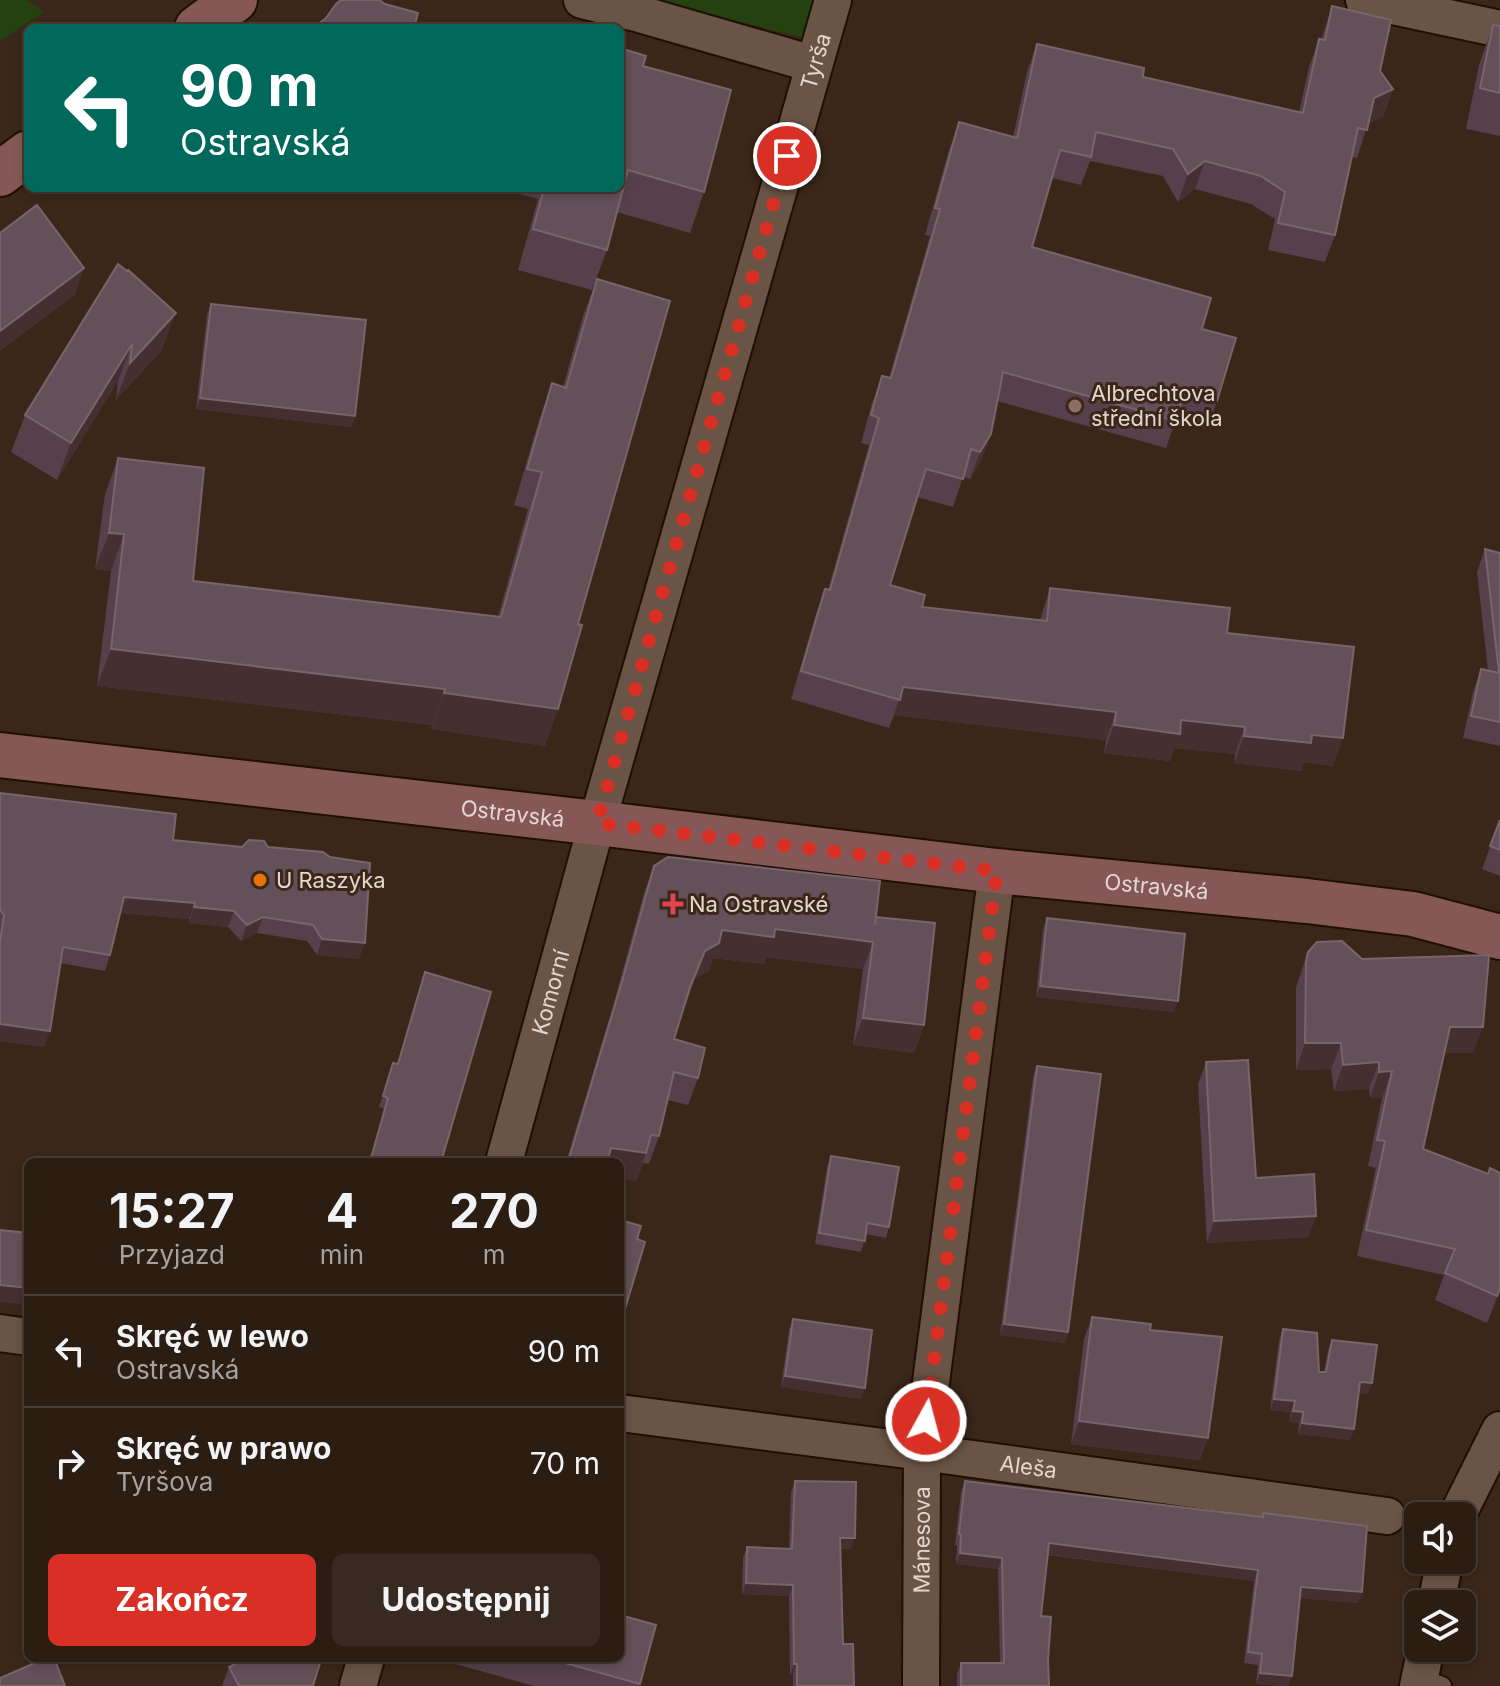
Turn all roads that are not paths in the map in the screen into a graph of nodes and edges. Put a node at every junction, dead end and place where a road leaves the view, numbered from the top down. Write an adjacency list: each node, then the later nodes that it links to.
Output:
1 (235, 0): 5 (street)
2 (582, 0): 7 (street)
3 (833, 0): 7 (street, Tyrša)
4 (1364, 0): 6 (street)
5 (202, 24)
6 (1500, 29)
7 (813, 64): 11 (street, Tyrša)
8 (24, 156): 9 (street)
9 (0, 174)
10 (0, 755): 11 (street, Ostravská)
11 (597, 823): 12 (street, Ostravská); 14 (street, Komorní)
12 (997, 871): 13 (street, Ostravská); 19 (street, Mánesova)
13 (1500, 937)
14 (505, 1158)
15 (0, 1333): 16 (street)
16 (24, 1336)
17 (624, 1414): 19 (street, Aleša)
18 (1497, 1444): 20 (street)
19 (922, 1452): 21 (street, Aleša); 24 (street, Mánesova)
20 (1465, 1502)
21 (1387, 1516)
22 (365, 1662): 23 (street)
23 (358, 1686)
24 (921, 1686)

